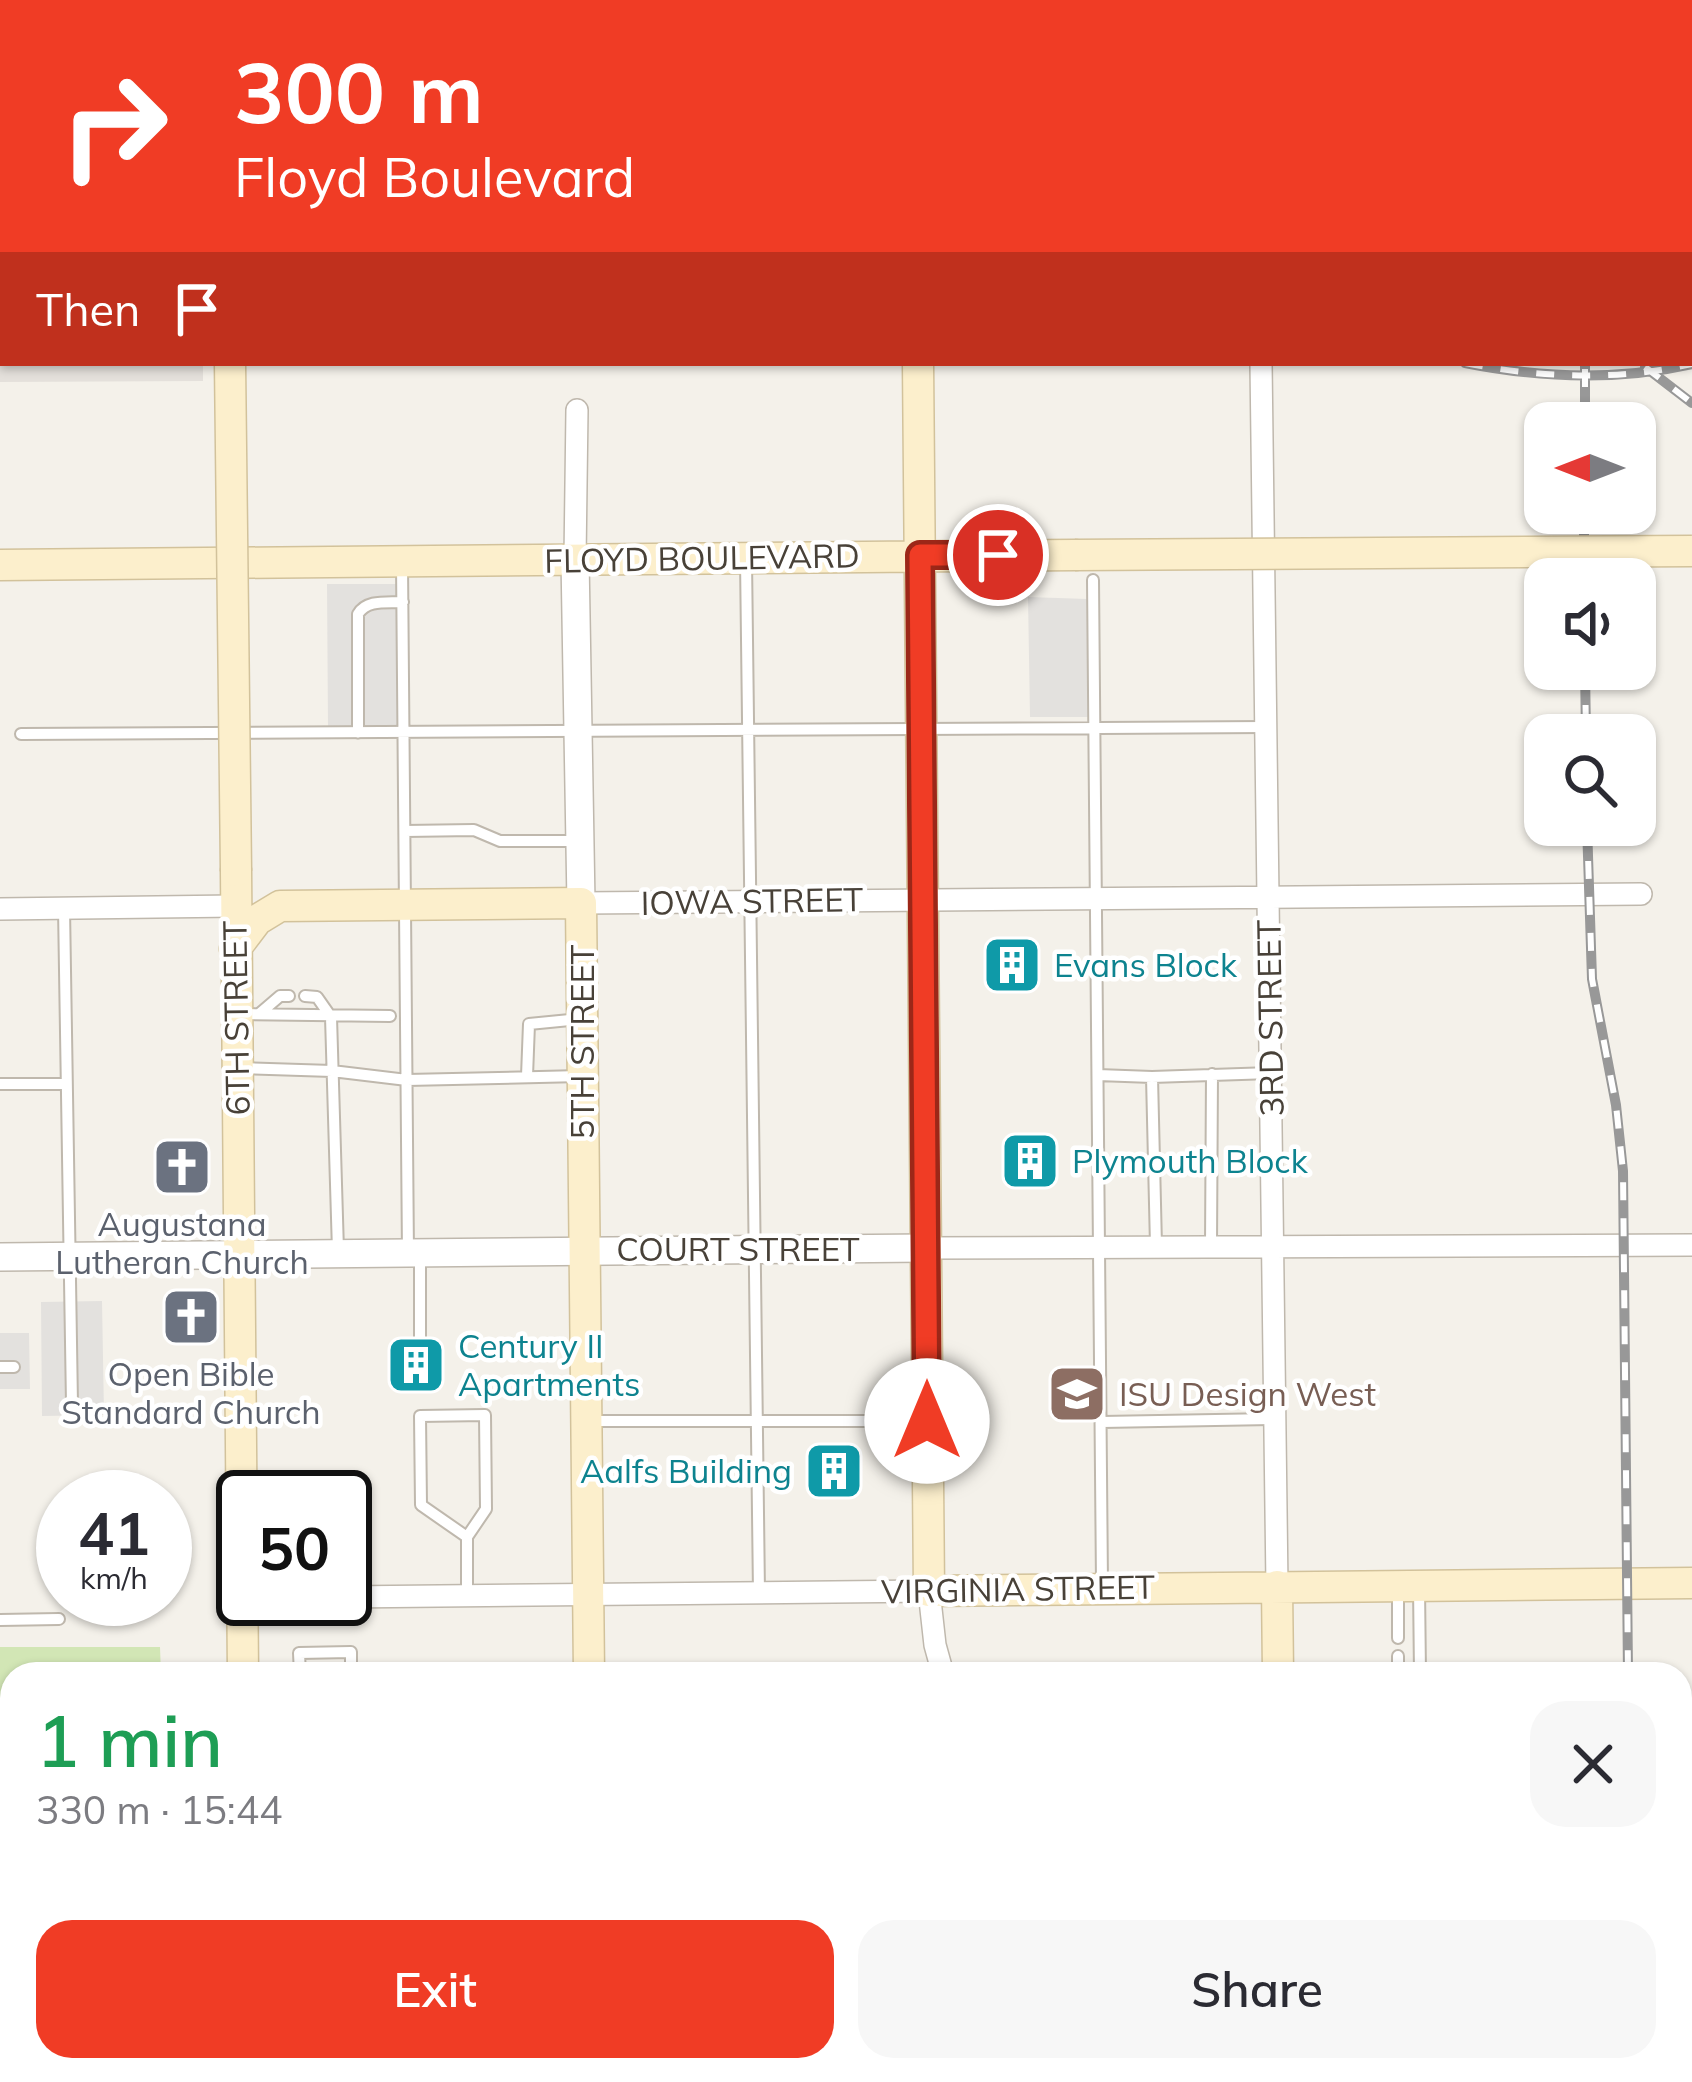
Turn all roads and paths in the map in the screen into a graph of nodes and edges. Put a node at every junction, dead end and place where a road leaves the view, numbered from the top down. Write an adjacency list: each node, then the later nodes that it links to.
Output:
1 (230, 366): 23 (main road, 6TH STREET, bridge)
2 (918, 366): 6 (main road)
3 (1262, 366): 14 (street, 3RD STREET)
4 (577, 410): 7 (street, 5TH STREET)
5 (1692, 551): 11 (main road, FLOYD BOULEVARD, bridge)
6 (920, 555): 8 (main road, FLOYD BOULEVARD); 11 (main road, FLOYD BOULEVARD); 15 (main road)
7 (575, 559): 8 (main road, FLOYD BOULEVARD); 9 (main road, FLOYD BOULEVARD); 17 (street, 5TH STREET)
8 (746, 560): 16 (lane)
9 (402, 561): 10 (main road, FLOYD BOULEVARD); 12 (lane)
10 (0, 565)
11 (1084, 567): 13 (lane)
12 (403, 602): 18 (lane); 19 (lane)
13 (1096, 725): 14 (lane); 15 (lane); 25 (lane)
14 (1267, 727): 26 (street, 3RD STREET)
15 (923, 729): 16 (lane); 27 (main road)
16 (750, 730): 17 (lane); 28 (lane)
17 (578, 731): 19 (lane); 22 (street, 5TH STREET)
18 (358, 733): 19 (lane); 20 (lane)
19 (404, 733): 21 (lane)
20 (21, 734)
21 (405, 831): 22 (lane); 30 (lane)
22 (580, 841): 29 (street, 5TH STREET)
23 (236, 871): 31 (main road, 6TH STREET); 32 (main road)
24 (1641, 894): 26 (street, IOWA STREET)
25 (1096, 898): 26 (street, IOWA STREET); 27 (street, IOWA STREET); 46 (lane)
26 (1269, 898): 44 (street, 3RD STREET)
27 (923, 899): 28 (street, IOWA STREET); 58 (main road)
28 (753, 902): 29 (street, IOWA STREET); 60 (lane)
29 (581, 903): 30 (main road, IOWA STREET); 41 (main road, 5TH STREET)
30 (406, 905): 32 (main road, IOWA STREET); 50 (lane)
31 (235, 906): 33 (street); 35 (main road, 6TH STREET)
32 (280, 906): 35 (main road)
33 (64, 908): 34 (street); 52 (lane)
34 (0, 909)
35 (235, 949): 38 (main road, 6TH STREET)
36 (289, 996): 38 (lane)
37 (305, 996): 39 (lane)
38 (248, 1014): 39 (lane); 42 (main road, 6TH STREET)
39 (331, 1016): 40 (lane); 43 (lane)
40 (390, 1016)
41 (580, 1018): 47 (lane); 48 (main road, 5TH STREET)
42 (237, 1068): 43 (lane); 63 (main road, 6TH STREET)
43 (332, 1071): 50 (lane); 61 (lane)
44 (1271, 1072): 45 (lane); 53 (street, 3RD STREET)
45 (1211, 1074): 49 (lane); 55 (lane)
46 (1098, 1075): 49 (lane); 57 (lane)
47 (527, 1076): 48 (lane); 50 (lane)
48 (581, 1076): 59 (main road, 5TH STREET)
49 (1152, 1077): 56 (lane)
50 (407, 1080): 62 (lane)
51 (0, 1084): 52 (lane)
52 (65, 1084): 64 (lane)
53 (1273, 1244): 54 (street, COURT STREET); 55 (street, COURT STREET); 72 (street, 3RD STREET)
54 (1692, 1244)
55 (1211, 1245): 56 (street, COURT STREET)
56 (1156, 1246): 57 (street, COURT STREET)
57 (1101, 1247): 58 (street, COURT STREET); 76 (lane)
58 (926, 1248): 60 (street, COURT STREET); 75 (main road)
59 (584, 1249): 60 (street, COURT STREET); 62 (street, COURT STREET); 74 (main road, 5TH STREET)
60 (756, 1250): 73 (lane)
61 (338, 1254): 62 (street, COURT STREET); 63 (street, COURT STREET)
62 (414, 1254): 66 (lane)
63 (240, 1255): 64 (street, COURT STREET); 77 (main road, 6TH STREET)
64 (69, 1256): 65 (street, COURT STREET); 70 (lane)
65 (0, 1257)
66 (420, 1354)
67 (0, 1367): 68 (lane)
68 (14, 1367)
69 (420, 1399): 71 (lane)
70 (72, 1404)
71 (420, 1415): 78 (lane); 78 (lane)
72 (1275, 1419): 76 (lane); 81 (street, 3RD STREET)
73 (758, 1420): 74 (lane); 75 (lane); 84 (lane)
74 (586, 1421): 85 (main road, 5TH STREET)
75 (927, 1421): 83 (main road)
76 (1102, 1422): 82 (lane)
77 (242, 1470)
78 (467, 1537): 86 (lane)
79 (1692, 1583): 80 (main road, VIRGINIA STREET)
80 (1408, 1585): 81 (main road, VIRGINIA STREET); 91 (lane); 100 (lane)
81 (1277, 1586): 82 (main road, VIRGINIA STREET); 98 (main road, 3RD STREET)
82 (1102, 1588): 83 (main road, VIRGINIA STREET)
83 (929, 1591): 84 (street, VIRGINIA STREET); 97 (street)
84 (759, 1593): 85 (street, VIRGINIA STREET)
85 (588, 1594): 86 (street, VIRGINIA STREET); 96 (main road, 5TH STREET)
86 (467, 1595): 87 (street, VIRGINIA STREET)
87 (372, 1597)
88 (0, 1619): 89 (lane)
89 (36, 1619)
90 (243, 1626): 93 (main road, 6TH STREET)
91 (1398, 1638)
92 (1398, 1656): 99 (lane)
93 (243, 1662)
94 (299, 1662): 95 (lane)
95 (351, 1662)
96 (589, 1662)
97 (939, 1662)
98 (1278, 1662)
99 (1398, 1662)
100 (1418, 1662)

